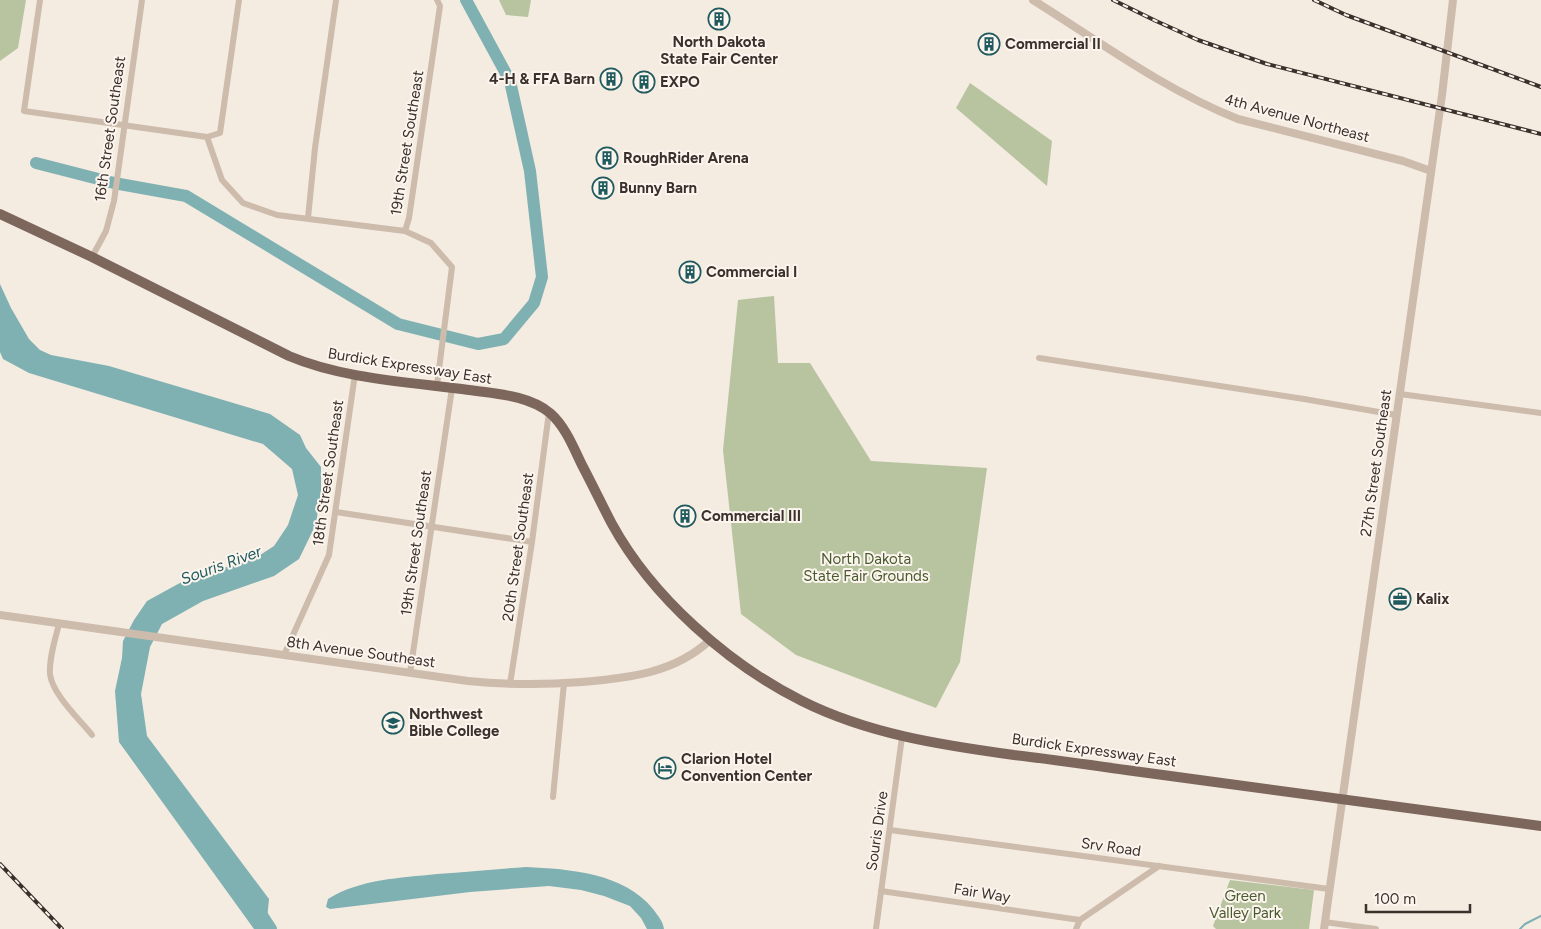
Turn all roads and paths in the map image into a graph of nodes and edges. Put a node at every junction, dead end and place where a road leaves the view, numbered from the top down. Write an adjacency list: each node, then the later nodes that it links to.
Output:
1 (40, 0): 8 (street)
2 (142, 0): 8 (street, 16th Street Southeast)
3 (239, 0): 9 (street)
4 (336, 0): 12 (street)
5 (437, 0): 13 (street, 19th Street Southeast)
6 (1033, 0): 10 (street, 4th Avenue Northeast)
7 (1454, 0): 10 (street, 27th Street Southeast)
8 (123, 124): 9 (street); 14 (street, 16th Street Southeast)
9 (207, 137): 12 (street)
10 (1431, 171): 19 (street, 27th Street Southeast)
11 (0, 214): 14 (main road, Burdick Expressway East)
12 (308, 218): 13 (street)
13 (405, 231): 17 (street, 19th Street Southeast)
14 (92, 257): 16 (main road, Burdick Expressway East)
15 (1039, 358): 22 (street)
16 (354, 374): 17 (main road, Burdick Expressway East); 23 (street, 18th Street Southeast)
17 (437, 385): 18 (main road, Burdick Expressway East)
18 (452, 388): 20 (main road, Burdick Expressway East); 24 (street, 19th Street Southeast)
19 (1400, 394): 21 (street); 22 (street, 27th Street Southeast)
20 (549, 412): 25 (street, 20th Street Southeast); 27 (main road, Burdick Expressway East)
21 (1541, 414)
22 (1396, 415): 38 (street, 27th Street Southeast)
23 (336, 512): 24 (street); 31 (street, 18th Street Southeast)
24 (432, 527): 25 (street); 32 (street, 19th Street Southeast)
25 (532, 542): 33 (street, 20th Street Southeast)
26 (666, 596): 27 (main road, Burdick Expressway East)
27 (678, 610): 30 (main road, Burdick Expressway East)
28 (0, 615): 29 (street, 8th Avenue Southeast)
29 (59, 624): 31 (street, 8th Avenue Southeast); 35 (street)
30 (710, 640): 34 (street, 8th Avenue Southeast); 36 (main road, Burdick Expressway East)
31 (284, 655): 32 (street, 8th Avenue Southeast)
32 (410, 673): 33 (street, 8th Avenue Southeast)
33 (510, 684): 34 (street, 8th Avenue Southeast)
34 (564, 684): 37 (street)
35 (92, 735)
36 (902, 737): 38 (main road, Burdick Expressway East); 40 (street, Souris Drive)
37 (553, 797)
38 (1342, 798): 39 (main road, Burdick Expressway East); 42 (street, 27th Street Southeast)
39 (1541, 826)
40 (890, 830): 41 (street, Srv Road); 43 (street, Souris Drive)
41 (1159, 866): 42 (street, Srv Road); 44 (street)
42 (1329, 889): 45 (street, 27th Street Southeast)
43 (882, 891): 44 (street, Fair Way); 46 (street, Souris Drive)
44 (1080, 920): 47 (street)
45 (1324, 926): 48 (street)
46 (876, 929)
47 (1076, 929)
48 (1376, 929)

